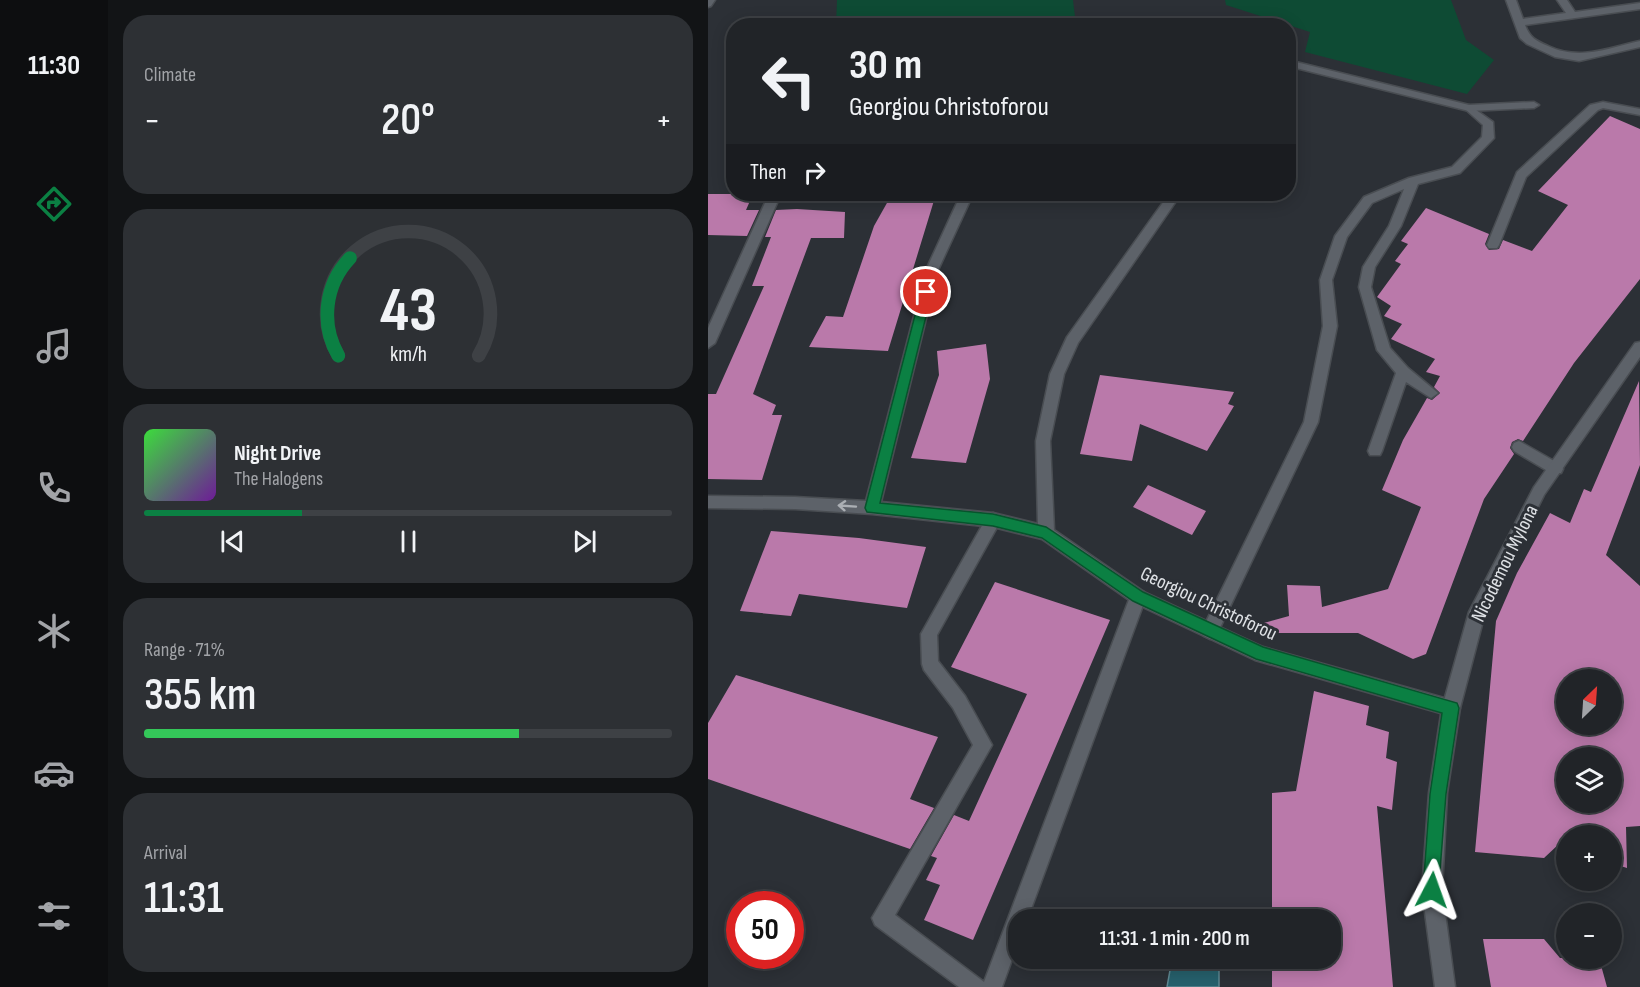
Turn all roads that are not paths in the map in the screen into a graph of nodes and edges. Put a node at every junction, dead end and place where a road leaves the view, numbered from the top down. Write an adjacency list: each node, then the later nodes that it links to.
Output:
1 (1511, 0): 6 (street)
2 (1562, 0): 5 (street)
3 (1622, 0): 4 (street)
4 (1635, 7): 5 (street)
5 (1573, 16): 6 (street)
6 (1519, 23): 7 (street)
7 (1640, 44)
8 (1296, 65): 10 (street)
9 (1534, 105): 10 (street)
10 (1469, 108): 12 (street)
11 (1640, 112): 16 (street)
12 (1413, 181): 19 (street); 29 (street)
13 (772, 201): 17 (street)
14 (965, 201): 25 (street)
15 (1170, 201): 27 (street)
16 (1493, 245)
17 (708, 343)
18 (1640, 347): 23 (street, Nicodemou Mylona)
19 (1402, 372): 20 (street); 22 (street)
20 (1431, 393)
21 (1519, 447): 23 (street)
22 (1375, 451)
23 (1556, 469): 30 (street, Nicodemou Mylona)
24 (708, 502): 25 (street, Georgiou Christoforou, one-way to 24)
25 (872, 508): 26 (street, Georgiou Christoforou)
26 (993, 520): 27 (street, Georgiou Christoforou); 31 (street)
27 (1046, 533): 28 (street, Georgiou Christoforou)
28 (1138, 597): 29 (street, Georgiou Christoforou); 32 (street)
29 (1210, 631): 30 (street, Georgiou Christoforou)
30 (1451, 708): 33 (street, Nicodemou Mylona)
31 (976, 987)
32 (992, 987)
33 (1445, 987)

